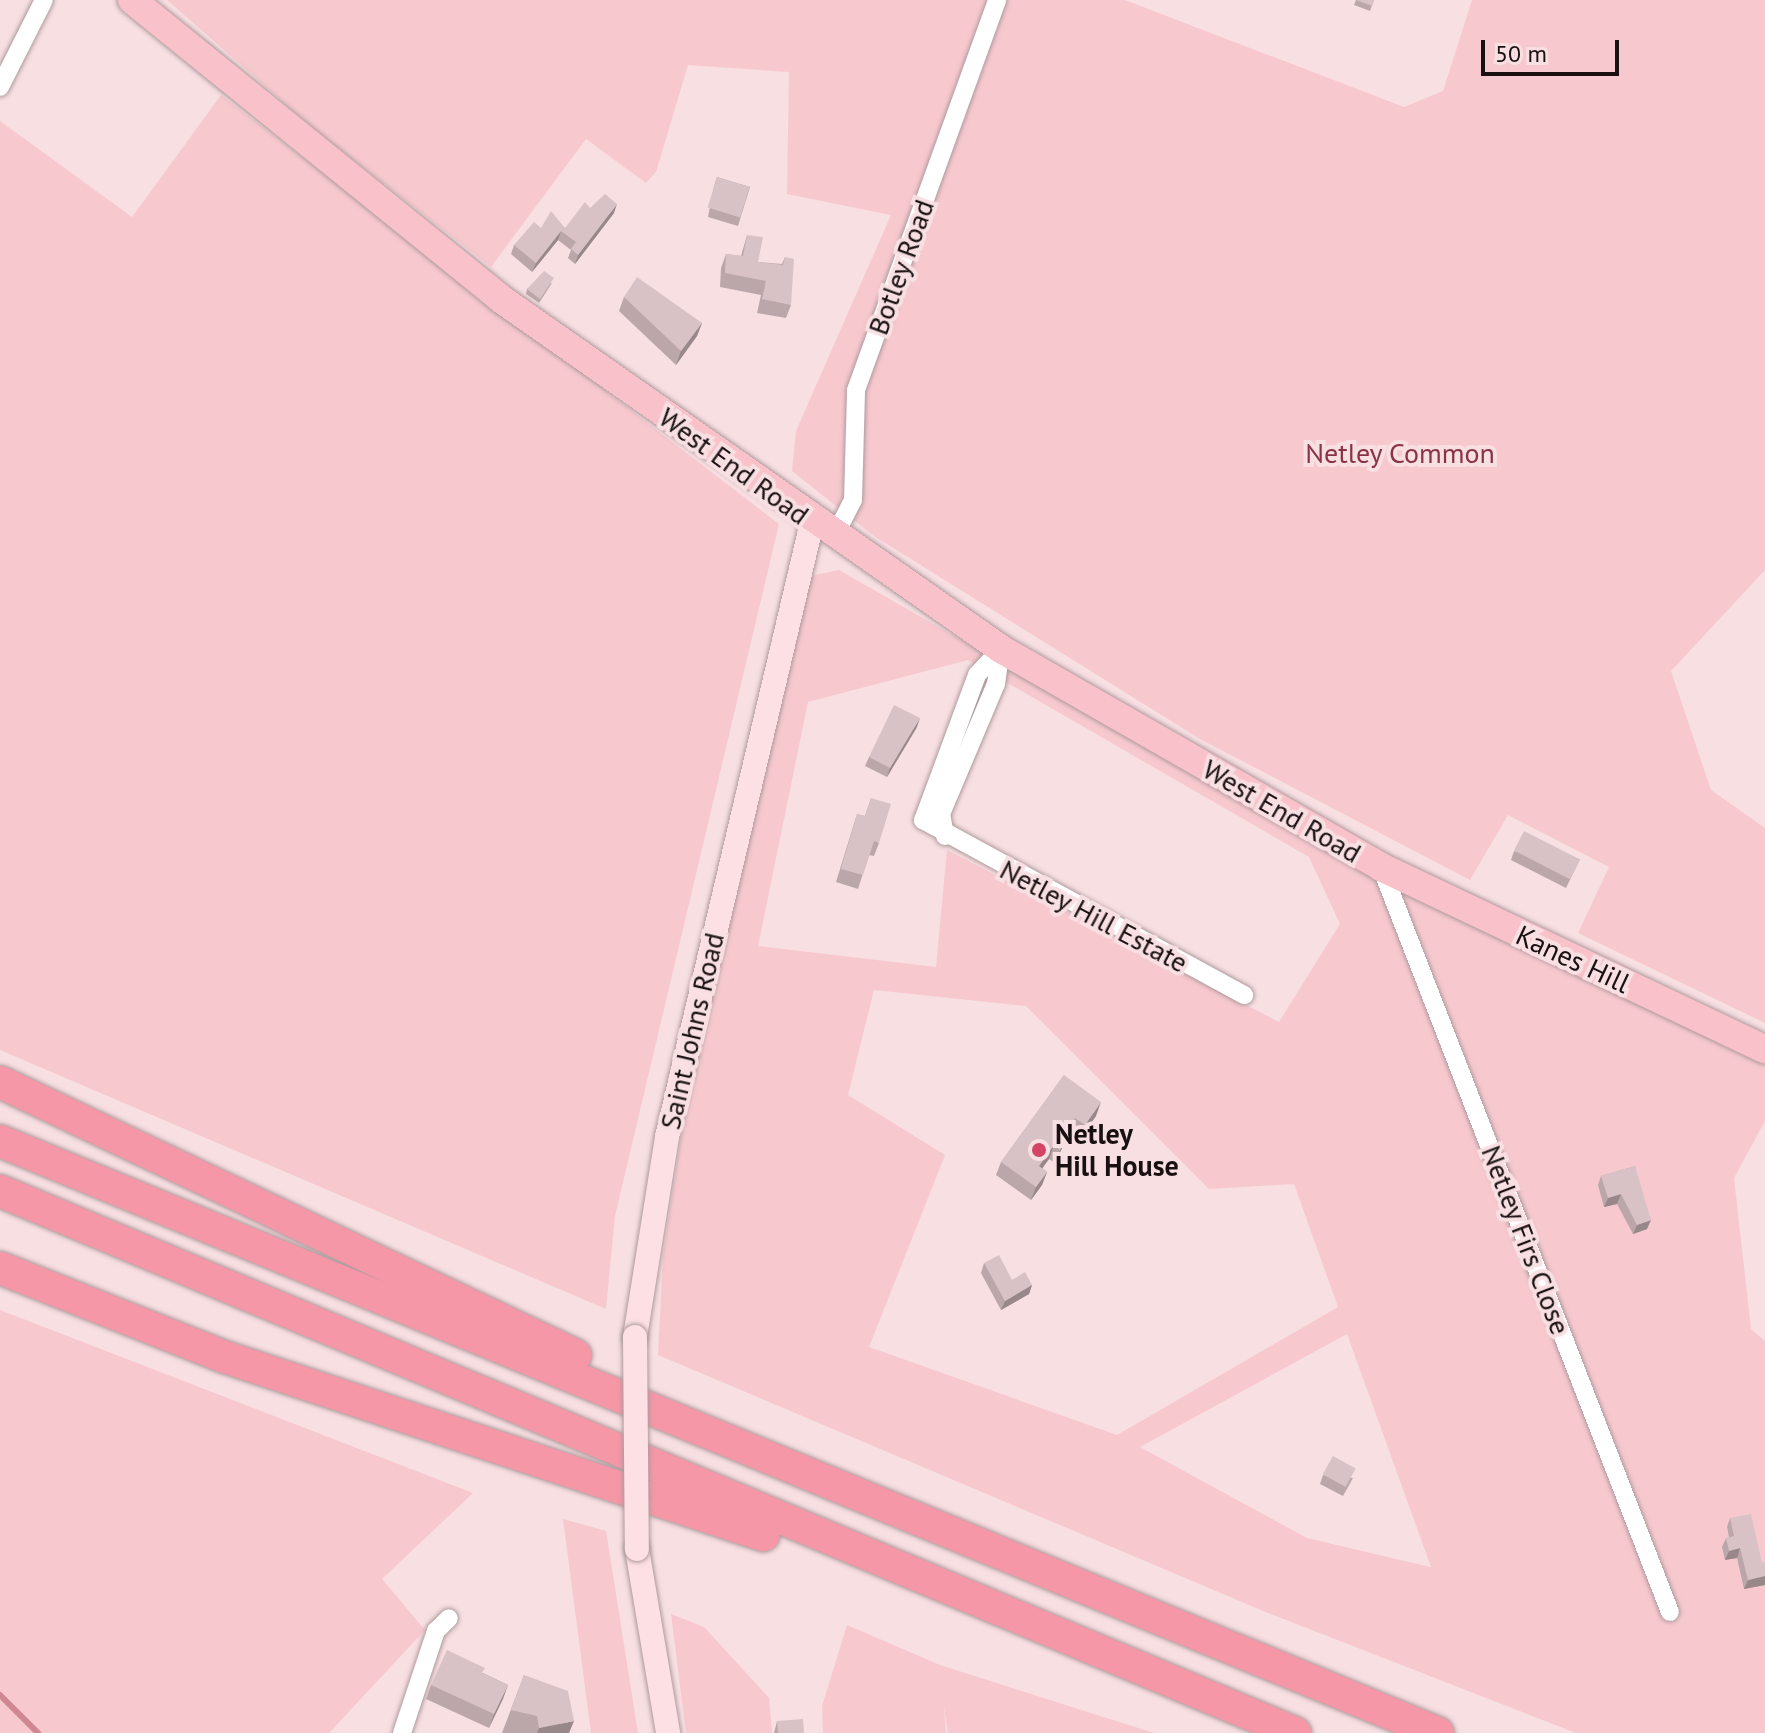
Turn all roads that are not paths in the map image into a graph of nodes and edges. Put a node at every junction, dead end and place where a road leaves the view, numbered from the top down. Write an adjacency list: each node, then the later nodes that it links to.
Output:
1 (44, 0): 4 (street)
2 (132, 0): 5 (main road, West End Road)
3 (997, 0): 5 (street, Botley Road)
4 (0, 87)
5 (823, 530): 6 (main road, West End Road); 19 (main road, Saint Johns Road, bridge)
6 (1001, 649): 7 (main road, West End Road); 8 (street, Netley Hill Estate)
7 (1381, 867): 9 (main road, Kanes Hill); 16 (street, Netley Firs Close)
8 (1244, 995)
9 (1765, 1049)
10 (0, 1082): 14 (highway)
11 (0, 1141): 14 (highway)
12 (0, 1191): 15 (highway)
13 (0, 1268): 15 (highway)
14 (907, 1513): 21 (highway)
15 (982, 1607): 20 (highway)
16 (1670, 1612)
17 (449, 1618): 18 (street)
18 (408, 1731)
19 (668, 1733)
20 (1295, 1733)
21 (1438, 1733)

